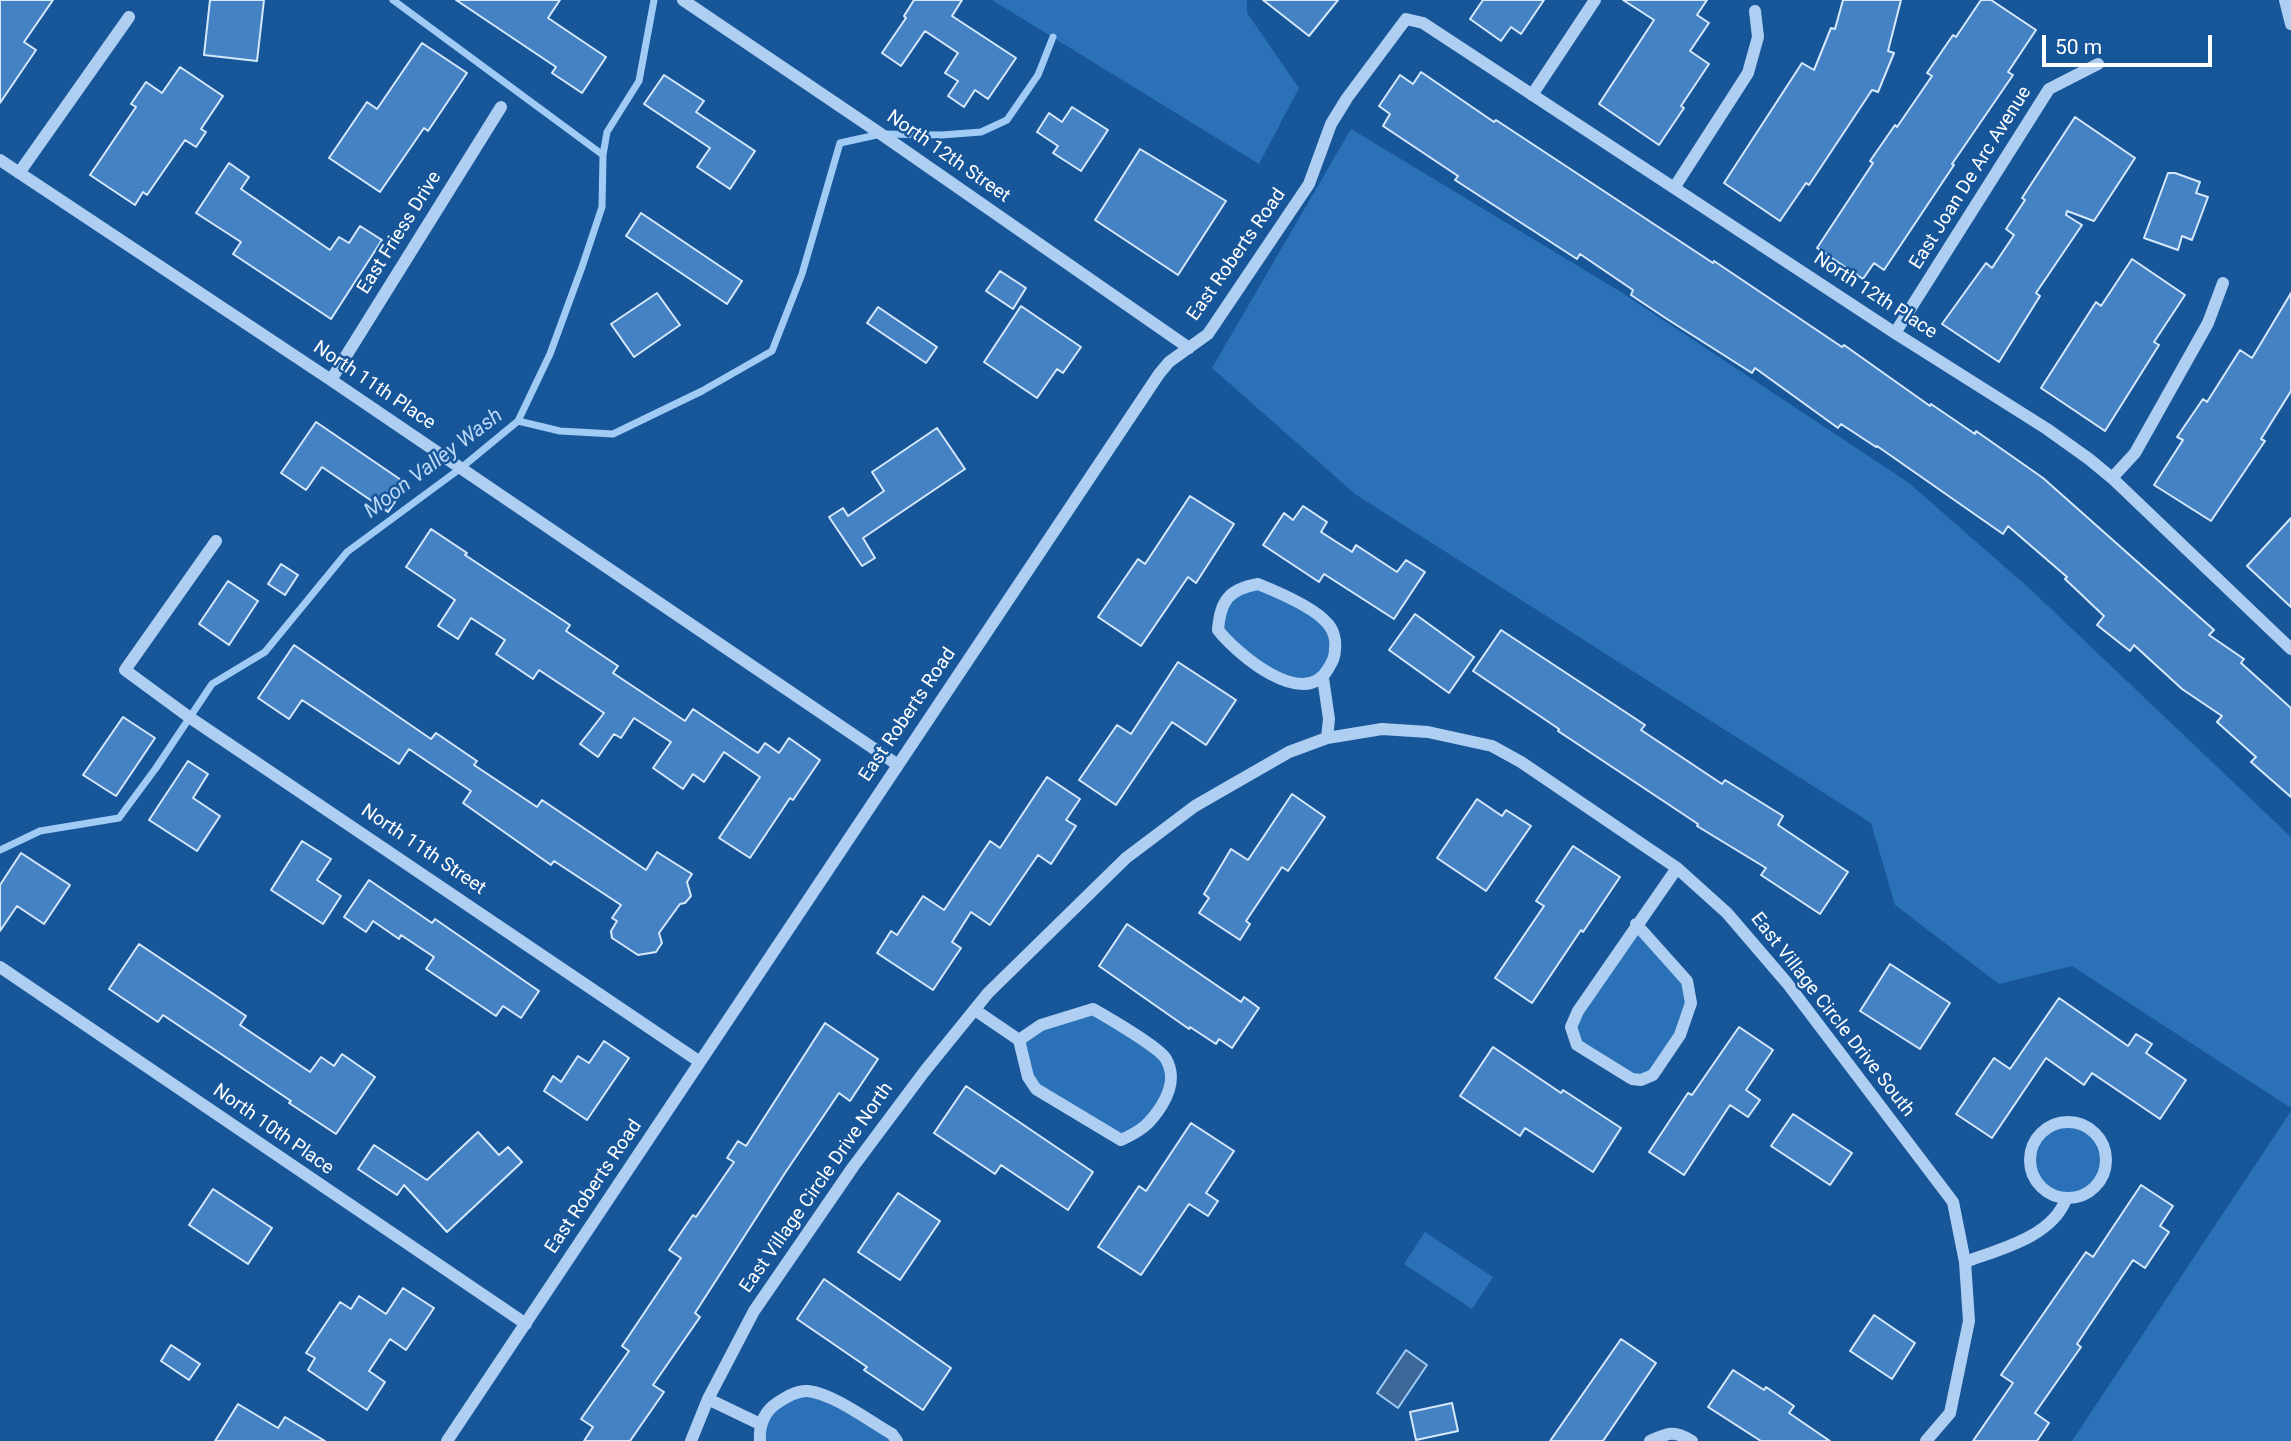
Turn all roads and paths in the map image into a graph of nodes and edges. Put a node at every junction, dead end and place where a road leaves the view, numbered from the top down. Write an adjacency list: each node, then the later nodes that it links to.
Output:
1 (683, 0): 16 (street, North 12th Street)
2 (1595, 0): 9 (street)
3 (2286, 0): 7 (street)
4 (1755, 11): 13 (street)
5 (129, 17): 12 (street)
6 (1406, 19): 9 (street, North 12th Place); 16 (street, East Roberts Road)
7 (2291, 24)
8 (2098, 64): 15 (street, East Joan De Arc Avenue)
9 (1532, 94): 13 (street, North 12th Place)
10 (501, 107): 17 (street, East Friess Drive)
11 (0, 160): 12 (street, North 11th Place)
12 (19, 173): 17 (street, North 11th Place)
13 (1674, 188): 15 (street, North 12th Place)
14 (2223, 284): 18 (street)
15 (1895, 333): 18 (street, North 12th Place)
16 (1188, 348): 23 (street, East Roberts Road)
17 (331, 380): 23 (street, North 11th Place)
18 (2112, 478): 20 (street, North 12th Place)
19 (216, 541): 29 (street, North 11th Street)
20 (2291, 649)
21 (1323, 678): 21 (street); 22 (street)
22 (1327, 738): 24 (street, East Village Circle Drive North); 27 (street, East Village Circle Drive North)
23 (898, 765): 29 (street, East Roberts Road)
24 (1677, 867): 25 (street); 31 (street, East Village Circle Drive South)
25 (1636, 924): 25 (street)
26 (0, 967): 32 (street, North 10th Place)
27 (975, 1010): 28 (street); 33 (street, East Village Circle Drive North)
28 (1019, 1040): 28 (street)
29 (700, 1062): 32 (street, East Roberts Road)
30 (2066, 1199): 30 (street); 31 (street)
31 (1965, 1262): 41 (street, East Village Circle Drive South)
32 (526, 1324): 35 (street, East Roberts Road)
33 (708, 1399): 34 (street); 36 (street, East Village Circle Drive North)
34 (760, 1424): 37 (street); 38 (street)
35 (447, 1441)
36 (691, 1441)
37 (760, 1441)
38 (897, 1441)
39 (1650, 1441): 40 (street)
40 (1692, 1441)
41 (1926, 1441)

